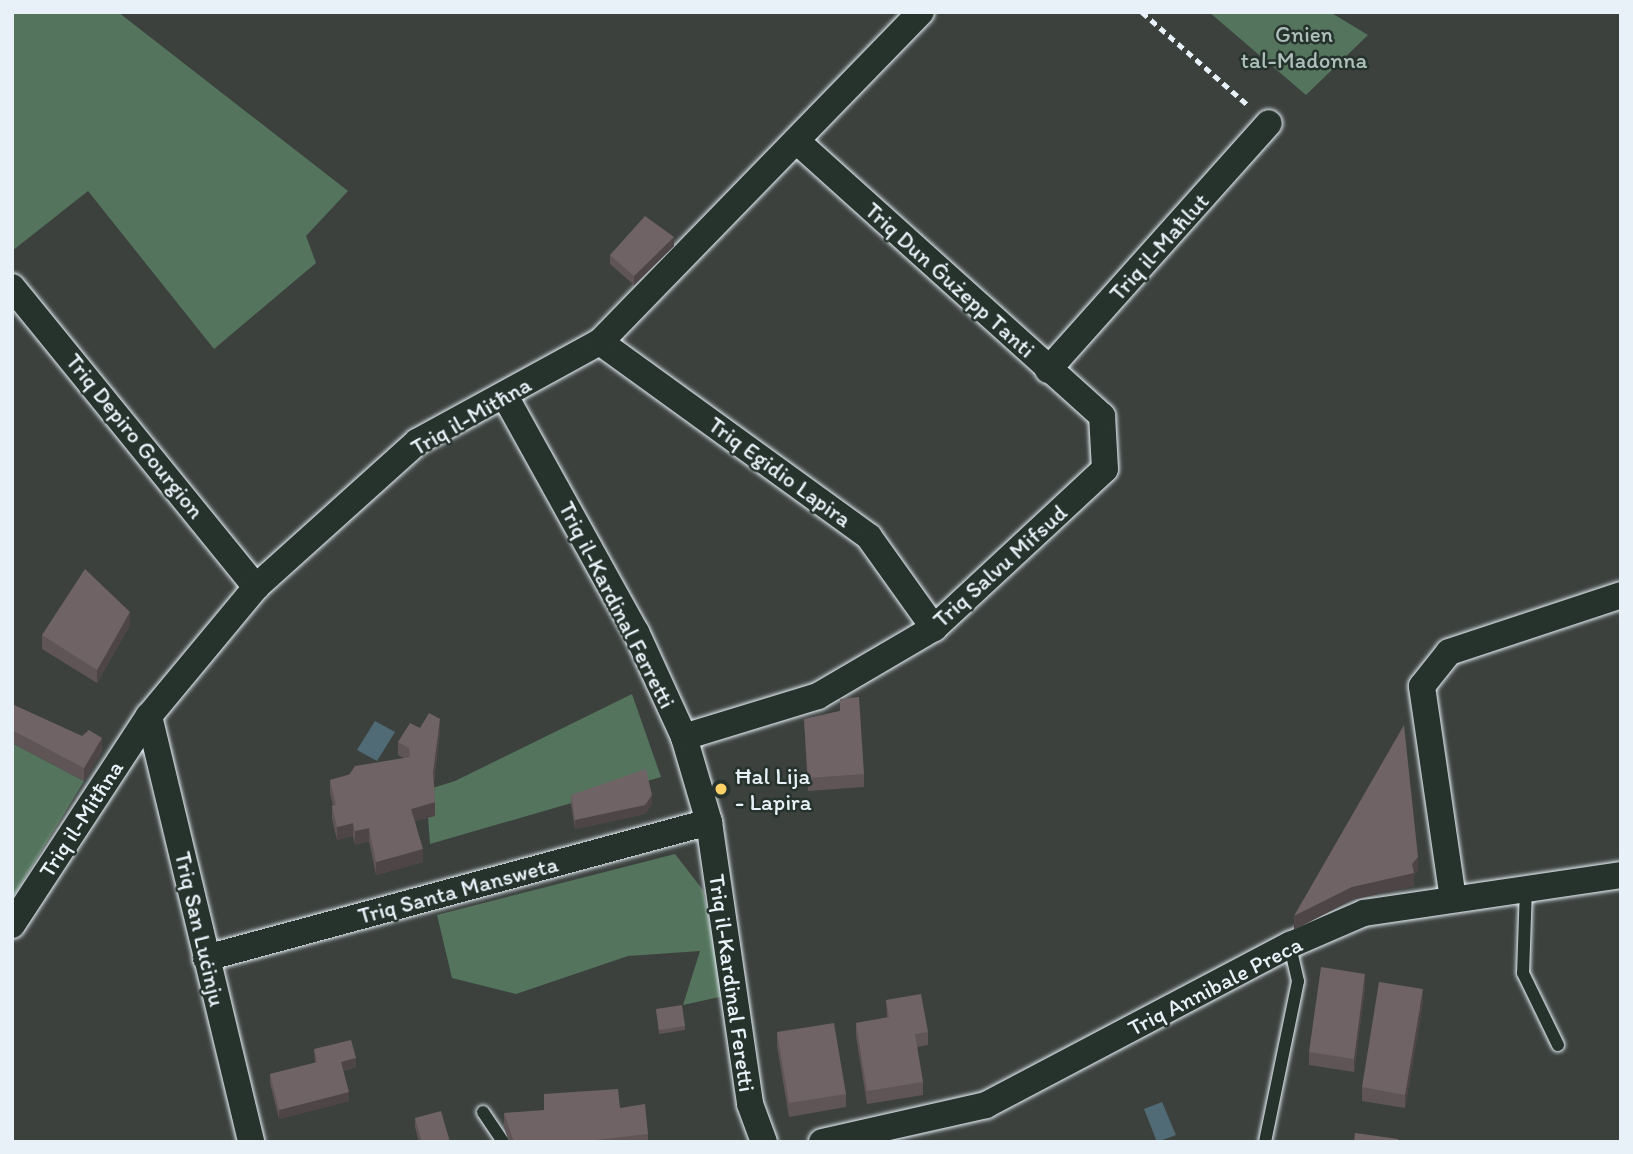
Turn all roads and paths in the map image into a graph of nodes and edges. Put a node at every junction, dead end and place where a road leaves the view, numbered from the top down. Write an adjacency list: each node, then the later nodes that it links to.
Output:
1 (921, 12): 4 (street, Triq il-Mitħna)
2 (1142, 12): 3 (path)
3 (1269, 123): 7 (street, Triq il-Maħlut)
4 (799, 142): 6 (street, Triq il-Mitħna); 7 (street, Triq Dun Ġużepp Tanti)
5 (12, 287): 10 (street, Triq Depiro Gourgion)
6 (600, 342): 8 (street, Triq il-Mitħna); 12 (street, Triq Egidio Lapira)
7 (1048, 370): 9 (street, Triq Dun Ġużepp Tanti)
8 (505, 396): 10 (street, Triq il-Mitħna); 14 (street, Triq il-Kardinal Ferretti)
9 (1102, 416): 12 (street, Triq Salvu Mifsud)
10 (256, 587): 13 (street, Triq il-Mitħna)
11 (1621, 595): 18 (street)
12 (934, 628): 14 (street, Triq Salvu Mifsud)
13 (149, 716): 19 (street, Triq il-Mitħna); 21 (street, Triq San Luċinju)
14 (684, 737): 15 (street, Triq il-Kardinal Ferretti)
15 (709, 822): 21 (street, Triq Santa Mansweta); 26 (street, Triq il-Kardinal Feretti)
16 (1621, 875): 17 (street, Triq Annibale Preca)
17 (1525, 888): 18 (street, Triq Annibale Preca); 22 (lane)
18 (1453, 899): 20 (street, Triq Annibale Preca)
19 (12, 925)
20 (1290, 945): 27 (street, Triq Annibale Preca); 28 (lane)
21 (206, 958): 24 (street, Triq San Luċinju)
22 (1558, 1045)
23 (483, 1112): 25 (lane)
24 (251, 1142)
25 (503, 1142)
26 (764, 1142)
27 (822, 1142)
28 (1265, 1142)

